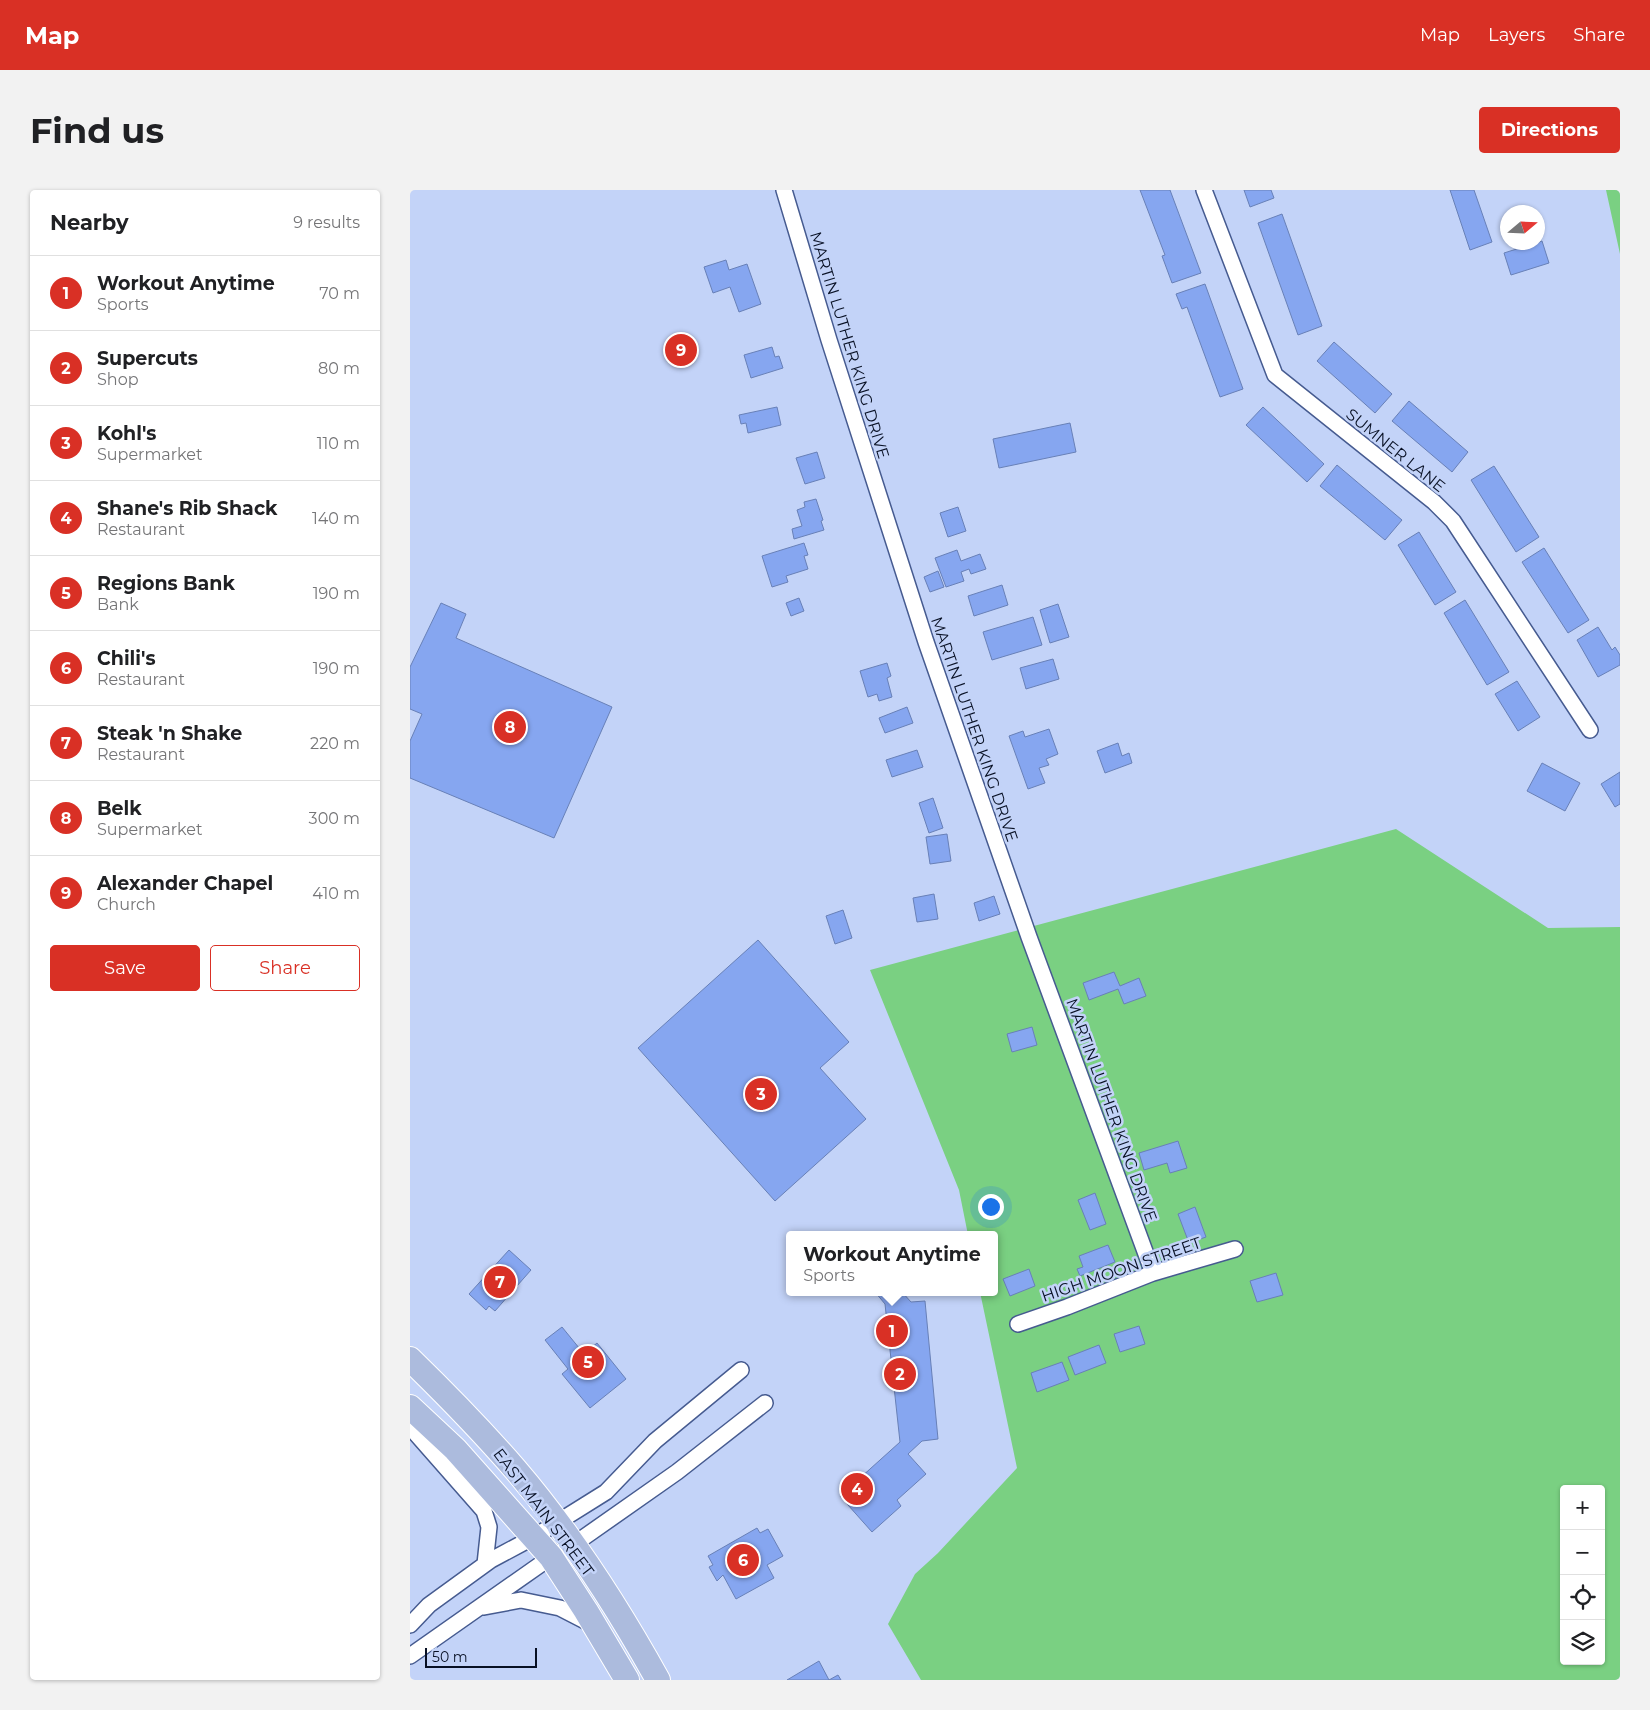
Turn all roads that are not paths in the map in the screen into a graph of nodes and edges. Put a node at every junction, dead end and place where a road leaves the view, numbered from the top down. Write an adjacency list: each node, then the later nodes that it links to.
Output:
1 (784, 190): 5 (street, MARTIN LUTHER KING DRIVE)
2 (1204, 190): 3 (street, SUMNER LANE)
3 (1590, 730)
4 (1235, 1249): 5 (street, HIGH MOON STREET)
5 (1153, 1273): 6 (street, HIGH MOON STREET)
6 (1018, 1324)
7 (410, 1359): 12 (main road, EAST MAIN STREET)
8 (741, 1370): 12 (street)
9 (764, 1404): 14 (street)
10 (410, 1406): 13 (main road, EAST MAIN STREET)
11 (410, 1427): 16 (street)
12 (557, 1523): 13 (street); 14 (main road, EAST MAIN STREET)
13 (534, 1537): 15 (main road, EAST MAIN STREET); 16 (street)
14 (572, 1545): 15 (street); 22 (main road, EAST MAIN STREET)
15 (550, 1557): 17 (street); 19 (main road, EAST MAIN STREET)
16 (485, 1564): 18 (street)
17 (478, 1608): 19 (street); 20 (street)
18 (410, 1625)
19 (595, 1626): 21 (main road, EAST MAIN STREET)
20 (410, 1656)
21 (627, 1680)
22 (658, 1680)

